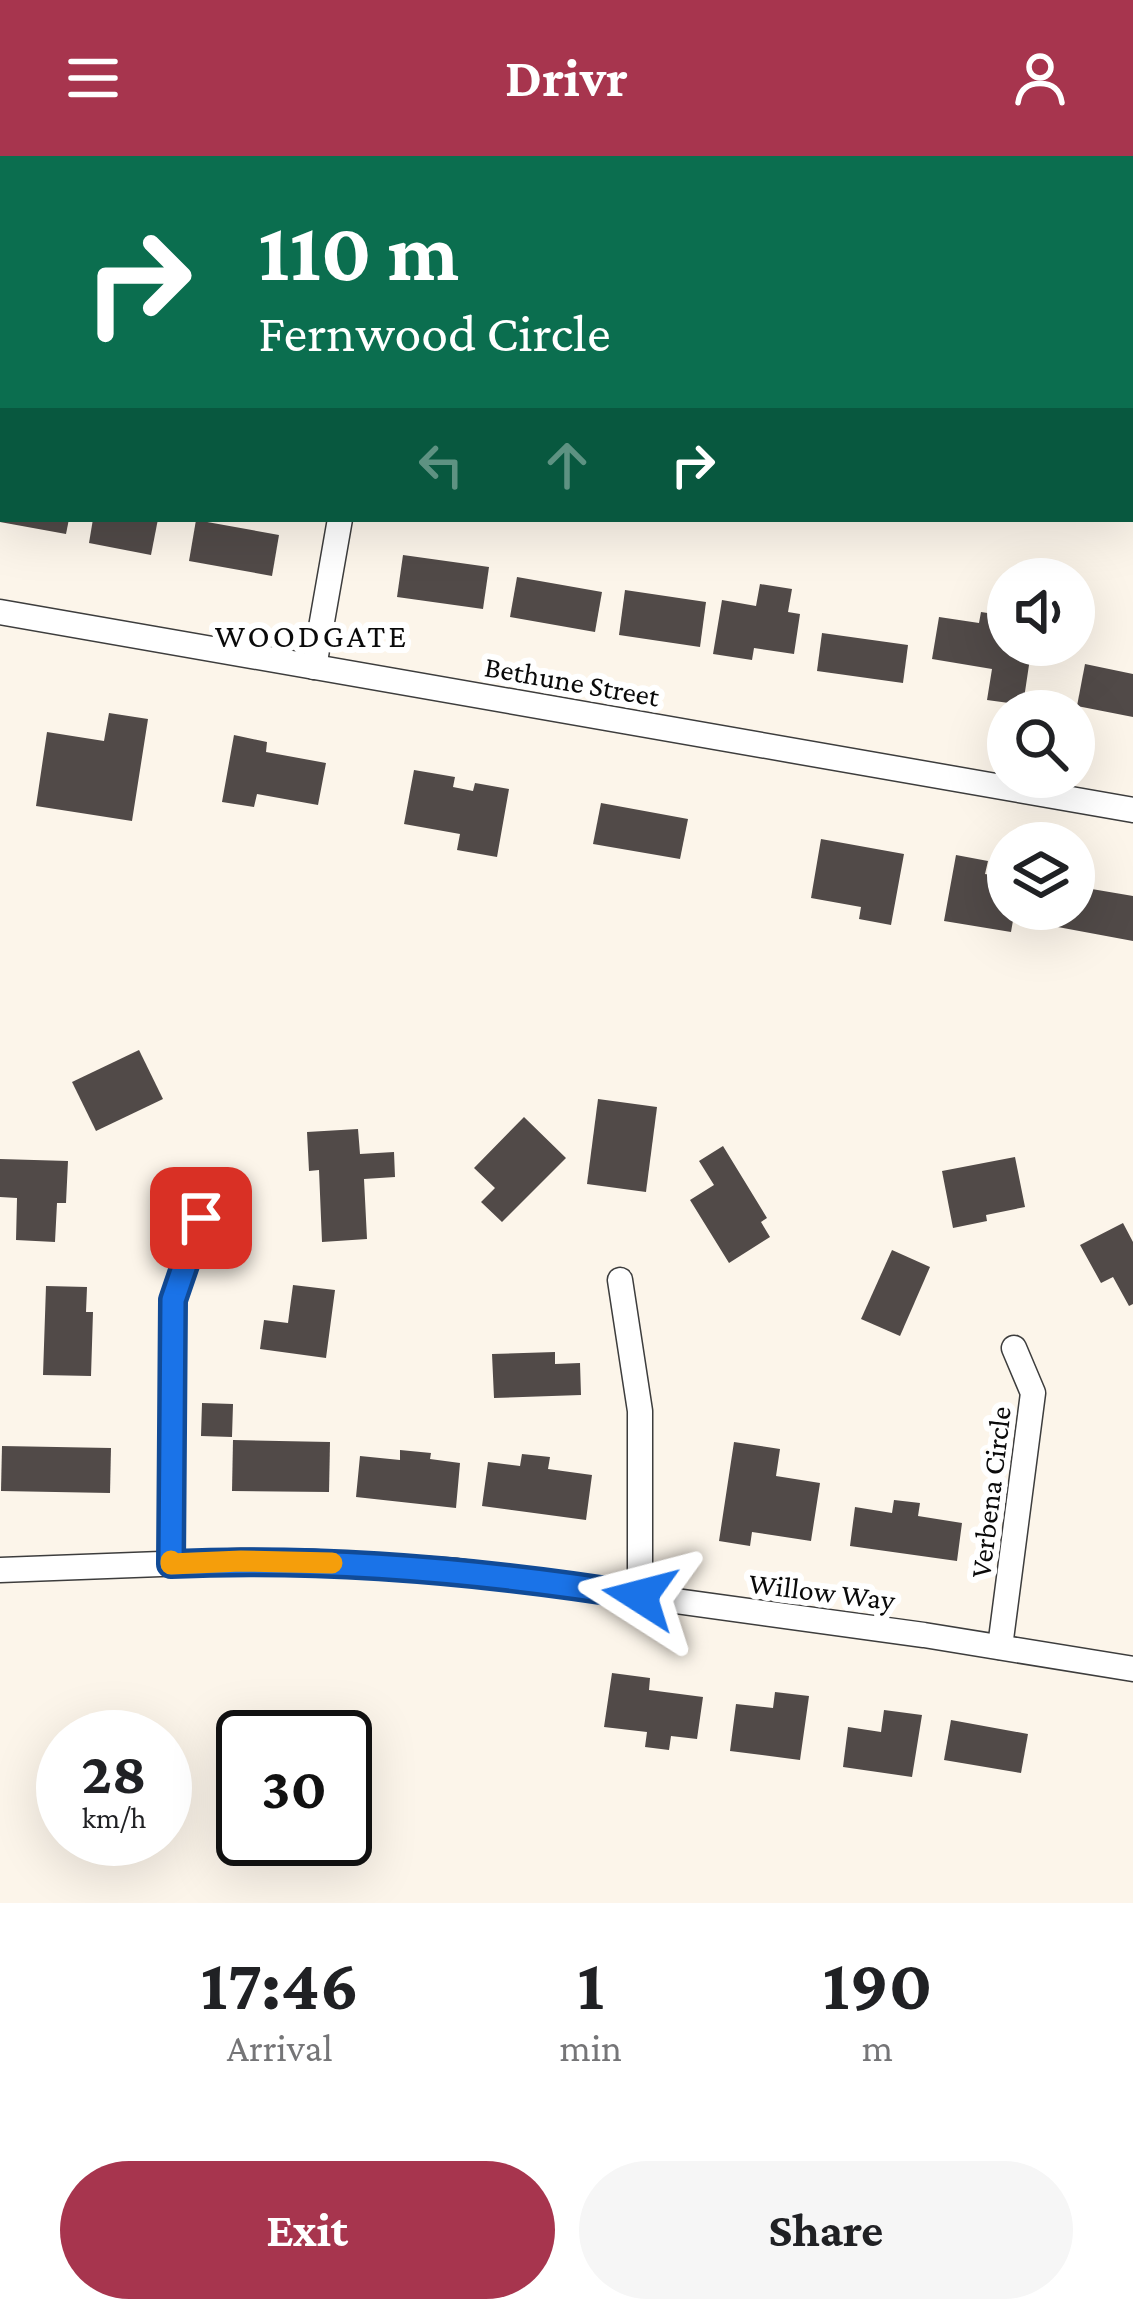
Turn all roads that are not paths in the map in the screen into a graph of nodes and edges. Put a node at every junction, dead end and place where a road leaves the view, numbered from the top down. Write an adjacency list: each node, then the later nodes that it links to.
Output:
1 (339, 522): 3 (street)
2 (0, 612): 3 (street, Bethune Street)
3 (314, 667): 4 (street, Bethune Street)
4 (1133, 810)
5 (201, 1218): 8 (street)
6 (620, 1280): 10 (street)
7 (1014, 1348): 11 (street, Verbena Circle)
8 (171, 1564): 9 (street, Willow Way); 10 (street, Willow Way)
9 (0, 1570)
10 (640, 1596): 11 (street, Willow Way)
11 (1000, 1647): 12 (street, Willow Way)
12 (1133, 1670)

